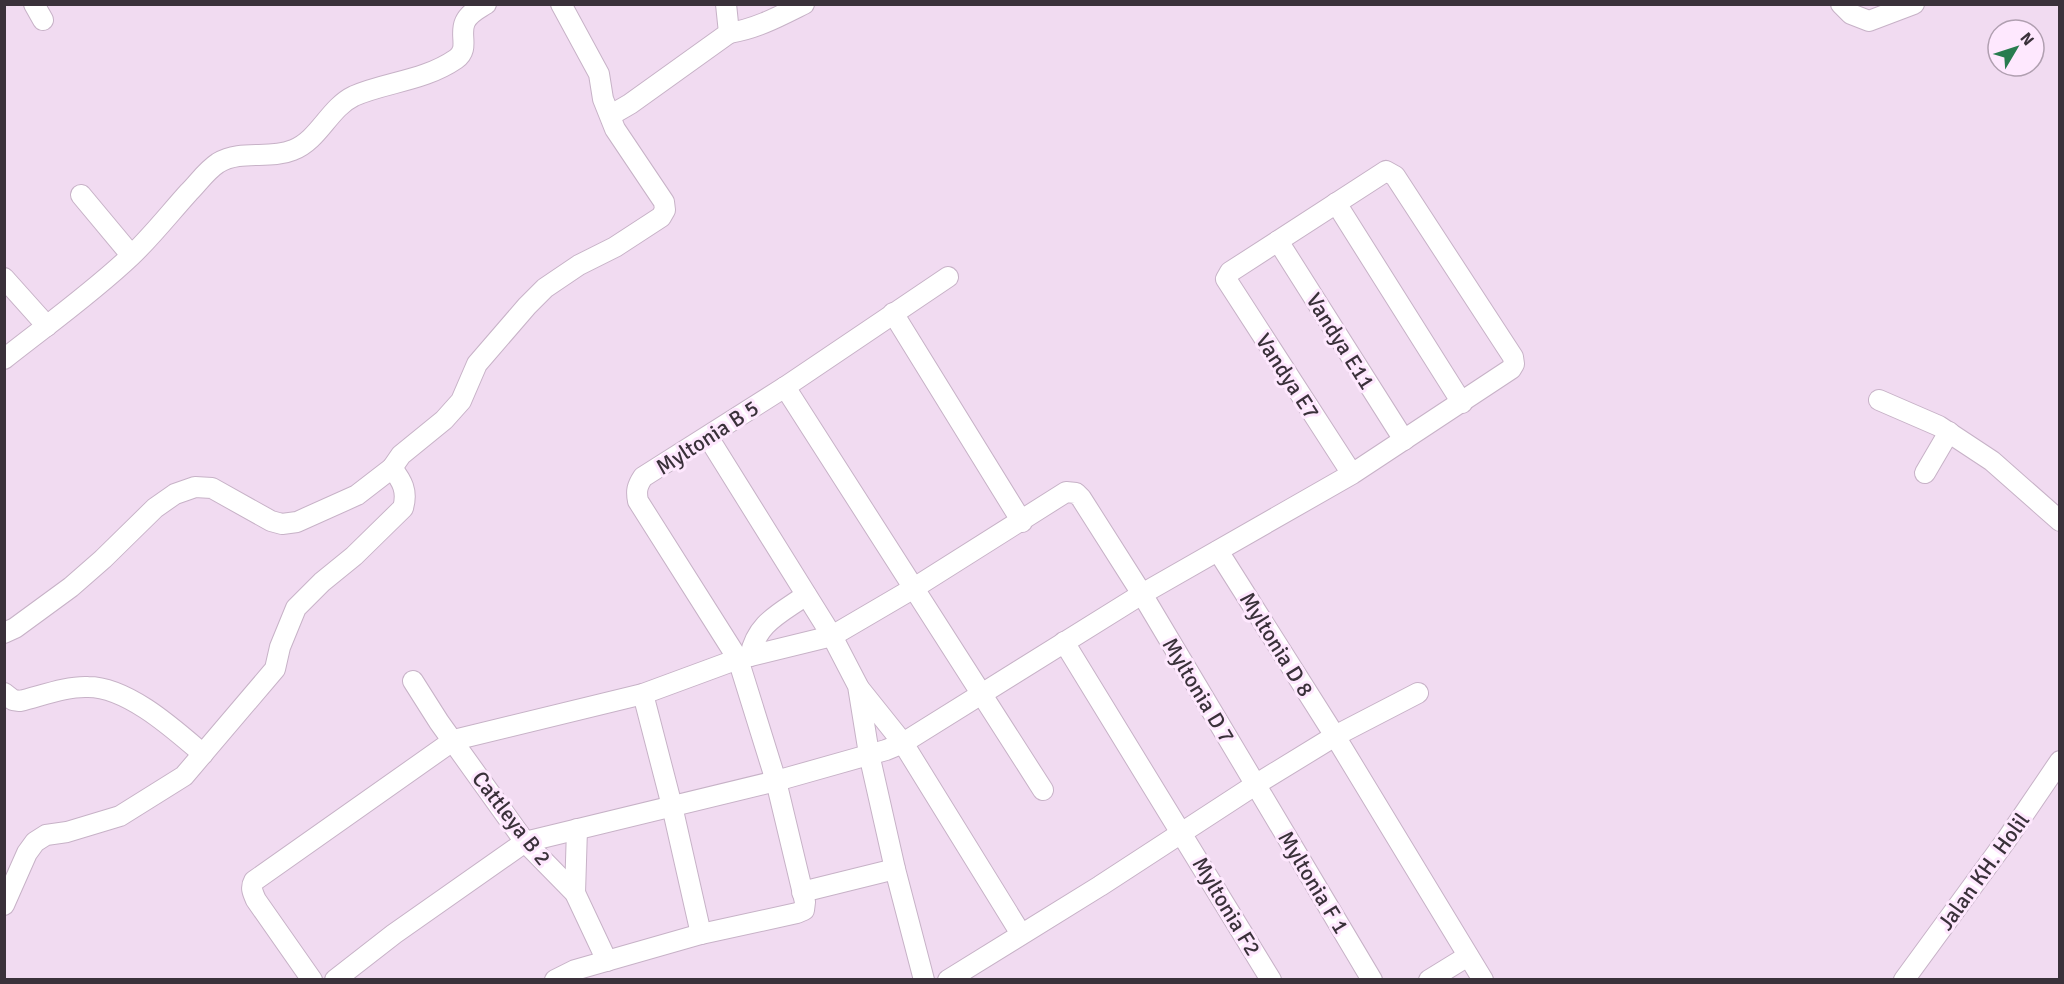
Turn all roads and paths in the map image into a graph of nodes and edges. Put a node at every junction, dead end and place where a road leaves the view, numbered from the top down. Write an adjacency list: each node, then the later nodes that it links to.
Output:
1 (486, 4): 12 (street)
2 (561, 4): 8 (street)
3 (726, 4): 7 (street)
4 (804, 4): 7 (street)
5 (1841, 4): 6 (street)
6 (1914, 4)
7 (729, 33): 8 (street)
8 (611, 115): 24 (street)
9 (81, 195): 12 (street)
10 (1336, 203): 11 (street); 20 (street); 20 (street)
11 (1278, 241): 23 (street, Vandya E11); 26 (street, Vandya E7)
12 (131, 255): 16 (street)
13 (948, 277): 15 (street, Myltonia B 5)
14 (4, 278): 16 (street)
15 (893, 313): 18 (street, Myltonia B 5); 28 (street)
16 (47, 326): 17 (street)
17 (4, 359)
18 (785, 387): 22 (street, Myltonia B 5); 30 (street)
19 (1879, 400): 21 (street)
20 (1462, 403): 23 (street)
21 (1949, 432): 25 (street); 27 (street)
22 (708, 437): 32 (street); 36 (street, Myltonia B 5)
23 (1404, 440): 26 (street)
24 (392, 468): 33 (street); 46 (street)
25 (1925, 473)
26 (1352, 474): 29 (street)
27 (2060, 521)
28 (1022, 522): 30 (street); 31 (street, Myltonia D 7)
29 (1218, 551): 31 (street); 43 (street, Myltonia D 8)
30 (914, 588): 34 (street); 42 (street)
31 (1142, 594): 35 (street); 50 (street, Myltonia D 7)
32 (806, 595): 34 (street); 36 (street)
33 (4, 633)
34 (832, 636): 36 (street); 38 (street)
35 (1064, 642): 42 (street); 54 (street, Myltonia F2)
36 (744, 658): 41 (street); 49 (street)
37 (413, 681): 44 (street, Cattleya B 2)
38 (858, 686): 45 (street); 47 (street)
39 (4, 693): 46 (street)
40 (1418, 693): 43 (street)
41 (643, 694): 44 (street); 52 (street)
42 (983, 695): 45 (street); 51 (street)
43 (1335, 736): 50 (street); 62 (street, Myltonia D 8)
44 (453, 740): 55 (street, Cattleya B 2); 64 (street)
45 (903, 743): 47 (street); 61 (street)
46 (203, 754): 59 (street)
47 (869, 754): 49 (street); 56 (street)
48 (2060, 761): 73 (street, Jalan KH. Holil)
49 (776, 781): 52 (street); 57 (street)
50 (1255, 785): 54 (street); 70 (street, Myltonia F 1)
51 (1043, 790)
52 (672, 806): 53 (street); 60 (street)
53 (577, 829): 55 (street); 58 (street, Cattleya B 2)
54 (1182, 833): 61 (street); 69 (street, Myltonia F2)
55 (525, 842): 58 (street, Cattleya B 2); 65 (street)
56 (895, 868): 57 (street); 67 (street)
57 (802, 892): 60 (street)
58 (575, 893): 63 (street, Cattleya B 2)
59 (4, 905)
60 (701, 934): 63 (street)
61 (1021, 934): 68 (street)
62 (1468, 956): 71 (street); 72 (street, Myltonia D 8)
63 (607, 961): 66 (street)
64 (312, 980)
65 (335, 980)
66 (555, 980)
67 (924, 980)
68 (948, 980)
69 (1271, 980)
70 (1372, 980)
71 (1429, 980)
72 (1483, 980)
73 (1904, 980)

